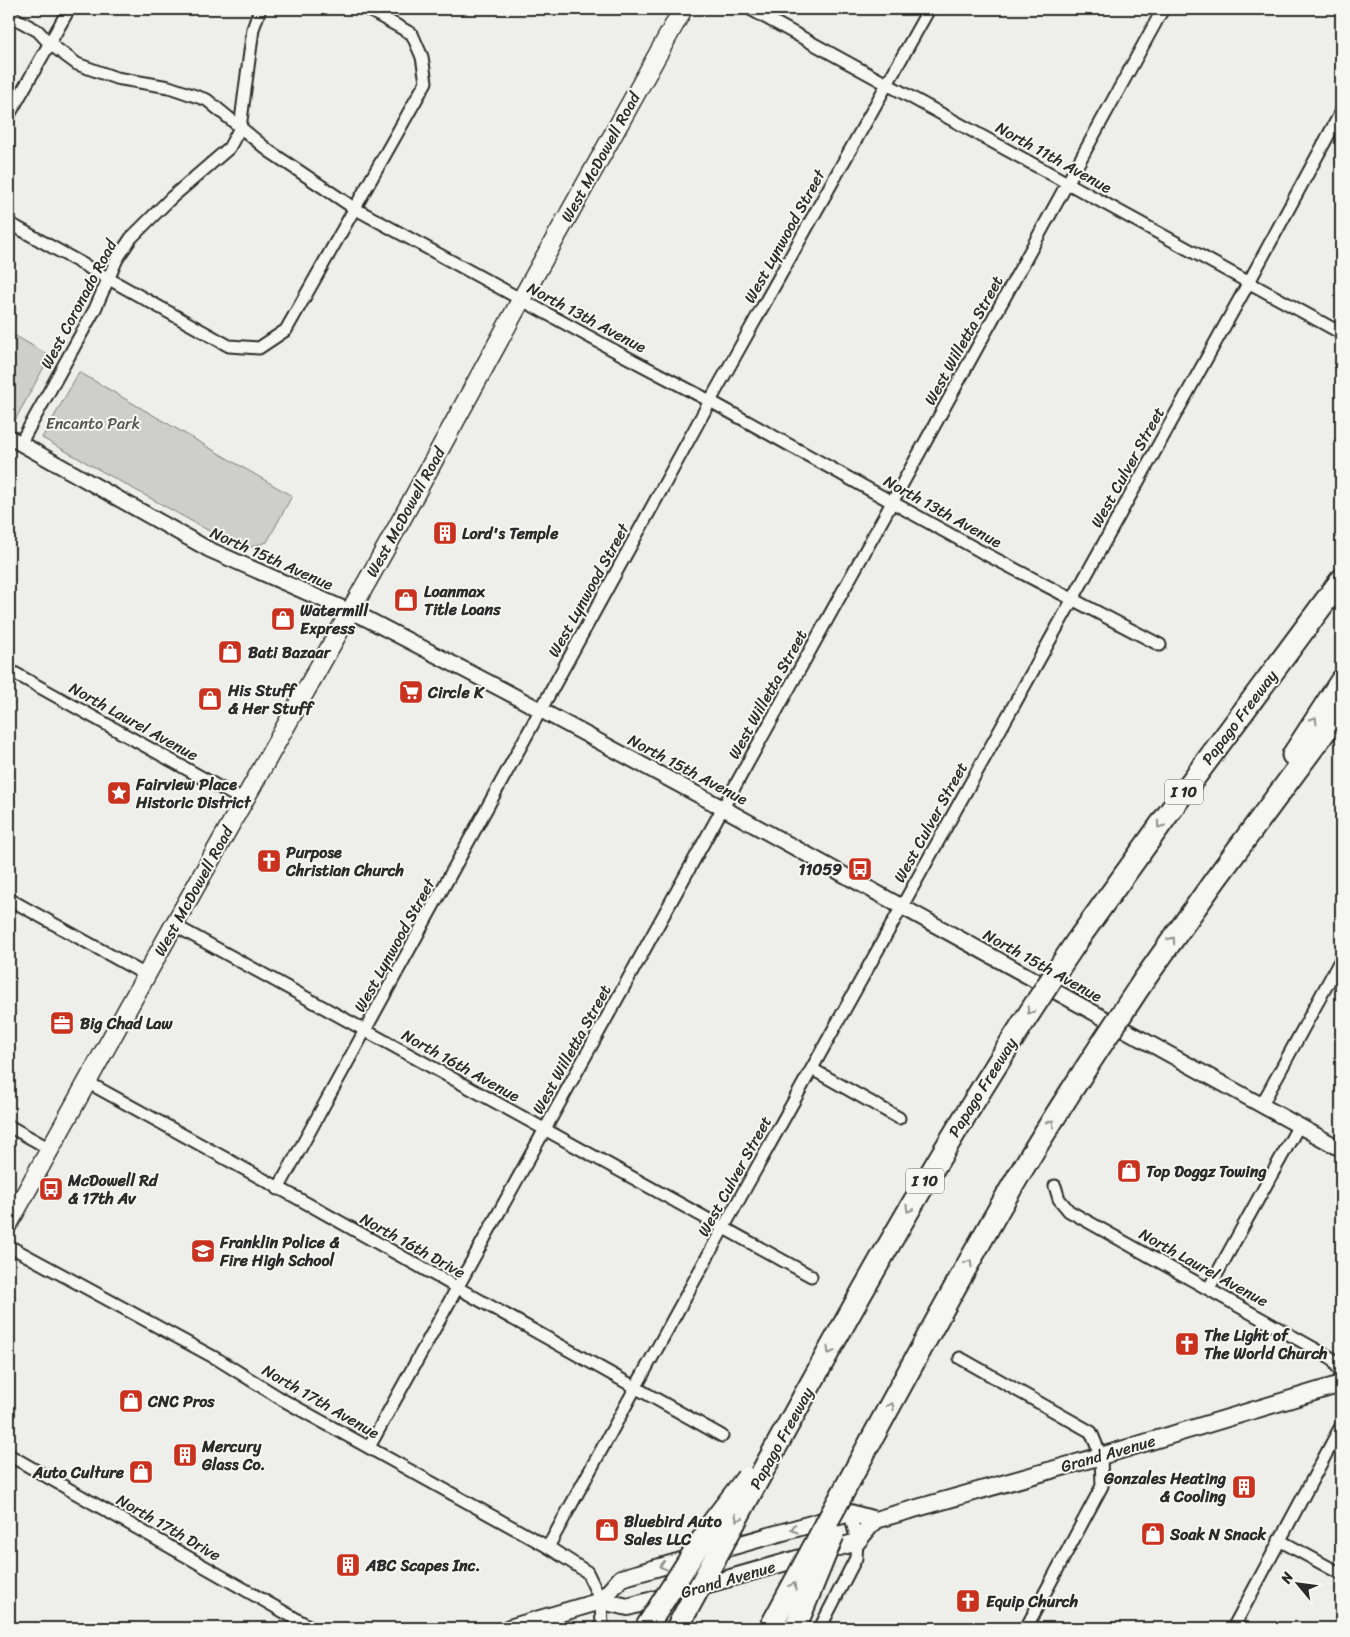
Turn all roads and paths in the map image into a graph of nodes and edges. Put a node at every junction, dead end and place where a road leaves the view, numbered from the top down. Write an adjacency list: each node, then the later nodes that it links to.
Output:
1 (69, 9): 9 (street)
2 (260, 9): 13 (street, West Coronado Road)
3 (367, 9): 15 (street)
4 (683, 9): 19 (main road, West McDowell Road)
5 (750, 9): 10 (street, North 11th Avenue)
6 (929, 9): 10 (street, West Lynwood Street)
7 (1163, 9): 14 (street, West Willetta Street)
8 (9, 15): 9 (street, North 13th Avenue)
9 (50, 44): 12 (street); 13 (street, North 13th Avenue)
10 (888, 84): 14 (street, North 11th Avenue); 21 (street, West Lynwood Street)
11 (1341, 112): 18 (street, West Culver Street)
12 (9, 115)
13 (240, 128): 15 (street, North 13th Avenue); 17 (street, West Coronado Road)
14 (1068, 183): 18 (street, North 11th Avenue); 23 (street, West Willetta Street)
15 (354, 208): 17 (street); 19 (street, North 13th Avenue)
16 (9, 223): 17 (street)
17 (107, 279): 22 (street, West Coronado Road)
18 (1249, 282): 20 (street, North 11th Avenue); 26 (street, West Culver Street)
19 (521, 300): 21 (street, North 13th Avenue); 27 (main road, West McDowell Road)
20 (1341, 333)
21 (710, 401): 23 (street, North 13th Avenue); 32 (street, West Lynwood Street)
22 (14, 440): 27 (street, North 15th Avenue)
23 (892, 503): 26 (street, North 13th Avenue); 35 (street, West Willetta Street)
24 (1341, 563): 28 (highway)
25 (1341, 580): 28 (highway, Papago Freeway / I 10)
26 (1072, 599): 29 (street, North 13th Avenue); 38 (street, West Culver Street)
27 (350, 612): 32 (street, North 15th Avenue); 34 (main road, West McDowell Road)
28 (1293, 644): 65 (highway, Papago Freeway / I 10, one-way to 65, bridge)
29 (1160, 645)
30 (9, 670): 34 (street, North Laurel Avenue)
31 (1341, 681): 36 (highway, one-way to 31)
32 (541, 710): 35 (street, North 15th Avenue); 42 (street, West Lynwood Street)
33 (1341, 710): 36 (highway)
34 (244, 801): 39 (main road, West McDowell Road)
35 (722, 808): 38 (street, North 15th Avenue); 49 (street, West Willetta Street)
36 (1215, 880): 68 (highway, one-way to 36, bridge)
37 (9, 899): 41 (street)
38 (902, 907): 43 (street, West Culver Street); 45 (street, North 15th Avenue)
39 (174, 925): 41 (main road, West McDowell Road); 42 (street, North 16th Avenue)
40 (1341, 959): 45 (street)
41 (146, 975): 44 (main road, West McDowell Road)
42 (365, 1031): 49 (street, North 16th Avenue); 53 (street, West Lynwood Street)
43 (812, 1069): 46 (street); 55 (street, West Culver Street)
44 (87, 1082): 50 (main road, West McDowell Road); 53 (street, North 16th Drive)
45 (1260, 1106): 48 (street, North 15th Avenue)
46 (898, 1118)
47 (9, 1126): 50 (street)
48 (1298, 1127): 51 (street, North 15th Avenue); 59 (street)
49 (545, 1130): 55 (street, North 16th Avenue); 58 (street, West Willetta Street)
50 (50, 1149): 54 (main road, West McDowell Road)
51 (1341, 1149)
52 (1055, 1186): 59 (street, North Laurel Avenue)
53 (278, 1188): 58 (street, North 16th Drive)
54 (9, 1222)
55 (723, 1228): 57 (street, North 16th Avenue); 63 (street, West Culver Street)
56 (9, 1246): 67 (street, North 17th Avenue)
57 (811, 1276)
58 (457, 1288): 63 (street, North 16th Drive); 67 (street, West Willetta Street)
59 (1209, 1288): 61 (street, North Laurel Avenue)
60 (960, 1358): 70 (street)
61 (1341, 1374)
62 (1341, 1384): 70 (main road, Grand Avenue)
63 (635, 1388): 66 (street, North 16th Drive); 75 (street, West Culver Street)
64 (1341, 1426): 73 (street)
65 (786, 1429): 81 (highway, bridge); 82 (highway, Papago Freeway / I 10, one-way to 82, bridge)
66 (722, 1436)
67 (369, 1447): 75 (street, North 17th Avenue)
68 (868, 1449): 83 (highway, one-way to 68, bridge); 84 (highway, bridge)
69 (9, 1455): 78 (street, North 17th Drive)
70 (1101, 1456): 72 (main road, Grand Avenue); 86 (street)
71 (850, 1513): 72 (main road); 74 (street); 77 (main road, Grand Avenue, one-way to 77)
72 (874, 1520): 74 (main road)
73 (1280, 1540): 76 (street); 87 (street)
74 (857, 1542): 77 (main road, Grand Avenue); 85 (street)
75 (548, 1547): 77 (street, North 17th Avenue)
76 (1341, 1574)
77 (601, 1601): 79 (main road, Grand Avenue); 80 (street)
78 (312, 1628)
79 (509, 1628)
80 (602, 1628)
81 (646, 1628)
82 (678, 1628)
83 (770, 1628)
84 (795, 1628)
85 (820, 1628)
86 (1026, 1628)
87 (1233, 1628)

